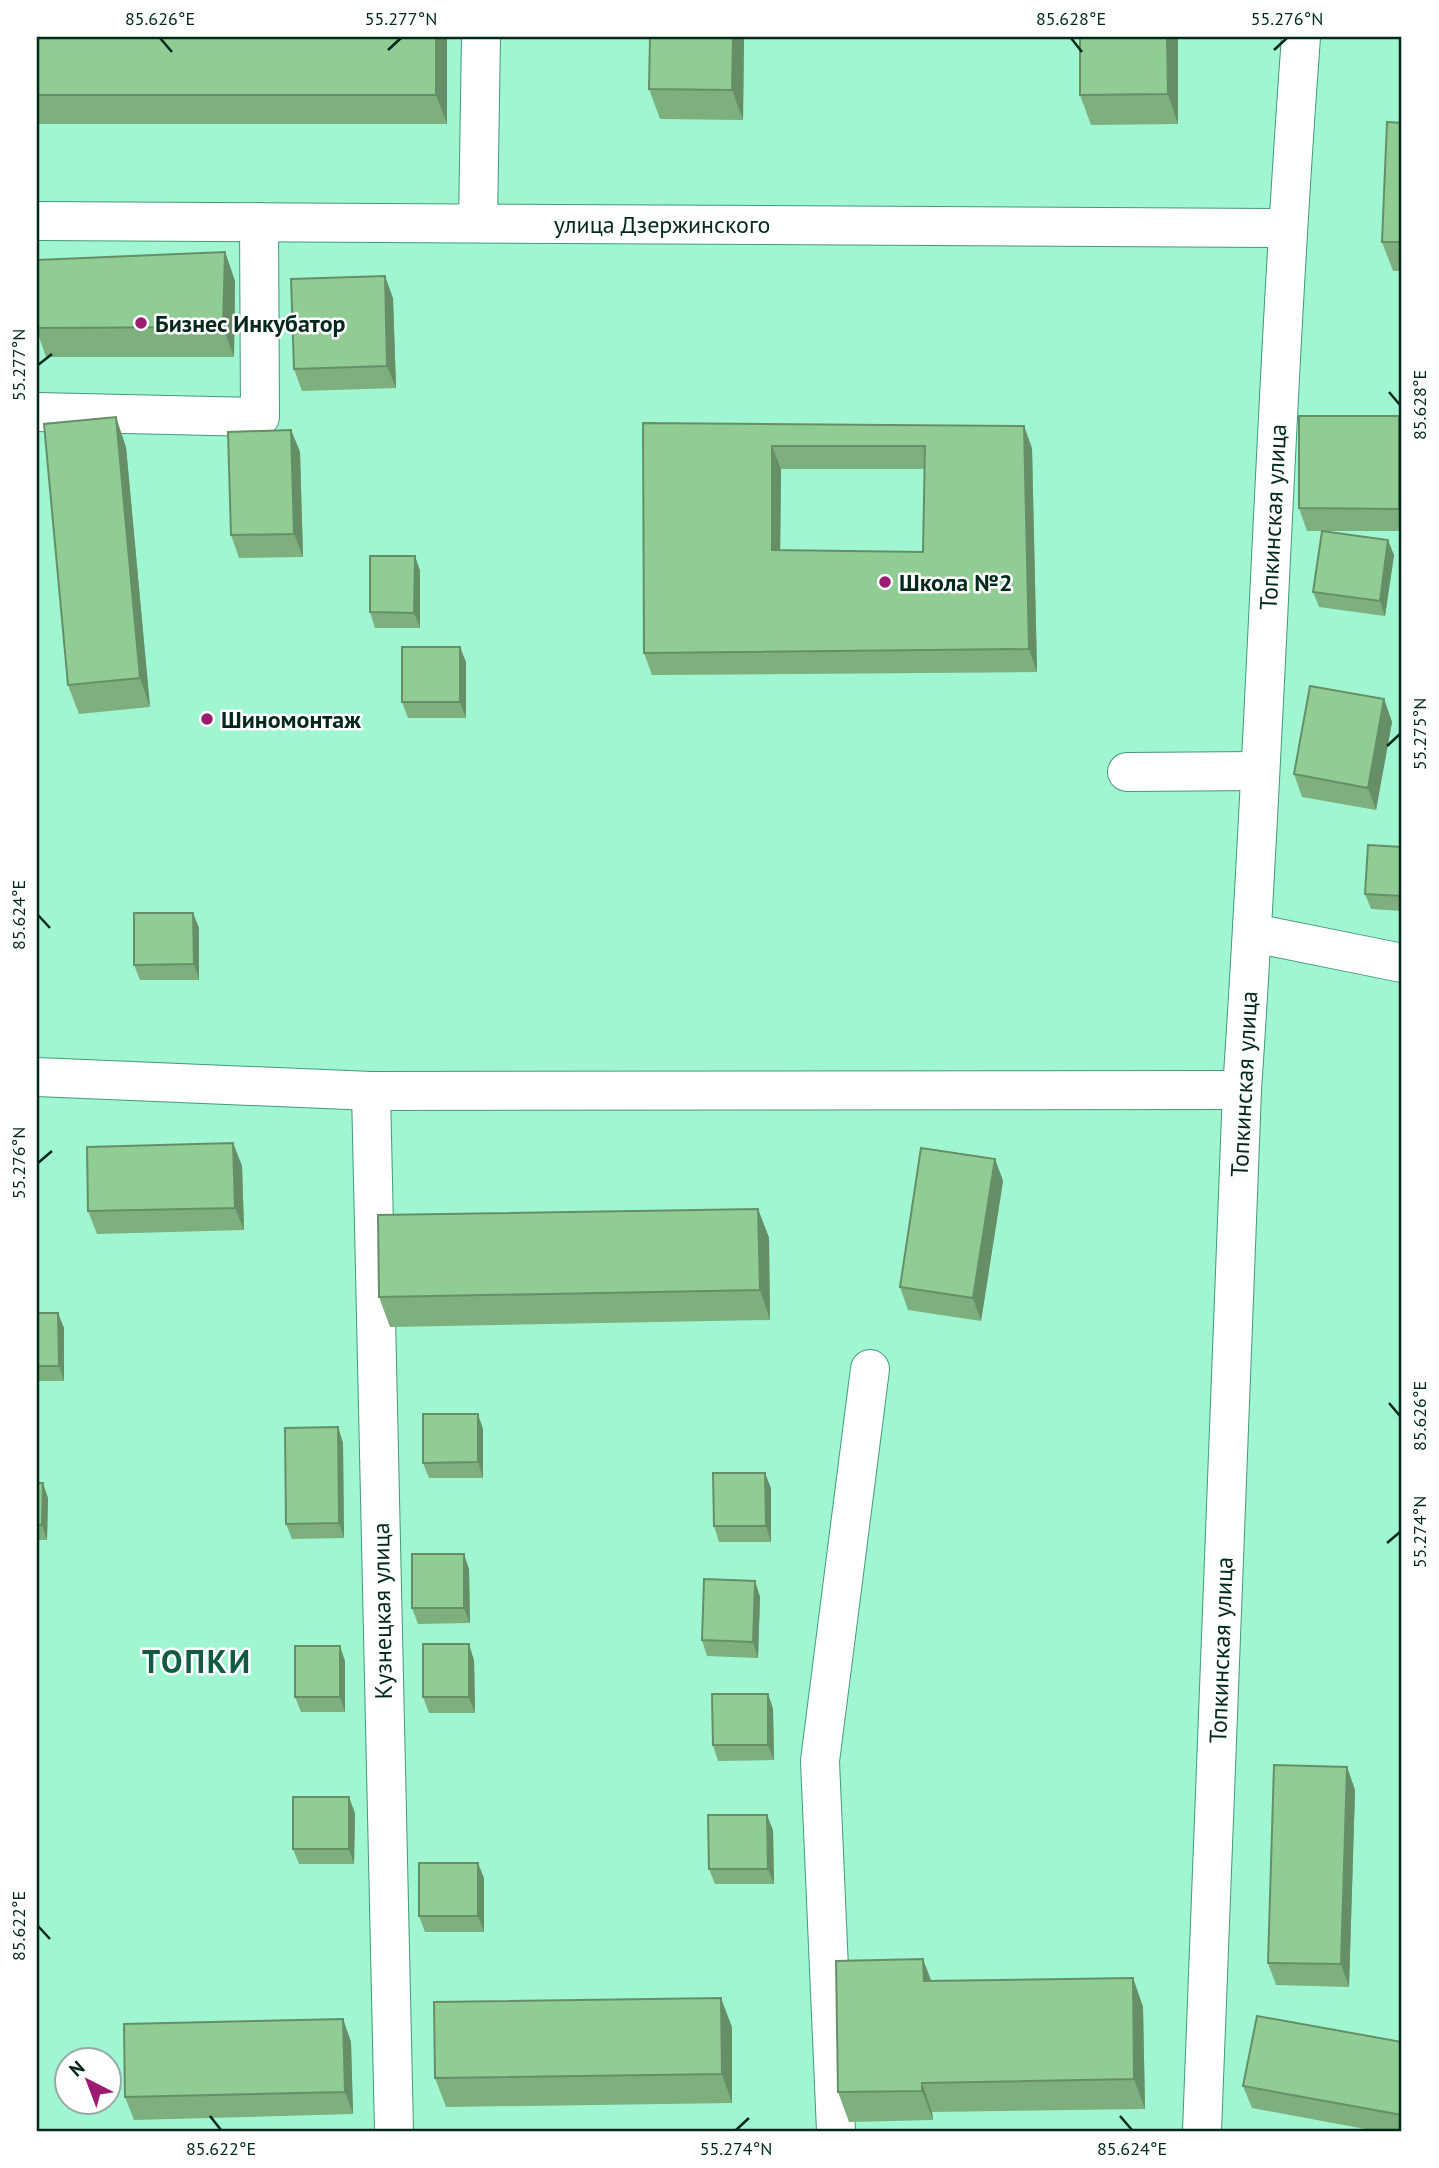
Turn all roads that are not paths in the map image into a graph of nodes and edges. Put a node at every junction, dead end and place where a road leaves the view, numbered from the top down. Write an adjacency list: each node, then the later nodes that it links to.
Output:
1 (481, 37): 5 (street)
2 (1301, 37): 6 (street, Топкинская улица)
3 (37, 221): 4 (street, улица Дзержинского)
4 (259, 222): 5 (street, улица Дзержинского); 7 (street)
5 (478, 223): 6 (street, улица Дзержинского)
6 (1287, 228): 8 (street, Топкинская улица)
7 (37, 412)
8 (1261, 771): 9 (street); 10 (street, Топкинская улица)
9 (1127, 772)
10 (1253, 933): 11 (street); 13 (street, Топкинская улица)
11 (1402, 963)
12 (37, 1077): 14 (street)
13 (1242, 1090): 14 (street); 18 (street, Топкинская улица)
14 (371, 1091): 16 (street, Кузнецкая улица)
15 (870, 1369): 17 (street)
16 (394, 2131)
17 (836, 2131)
18 (1202, 2131)

